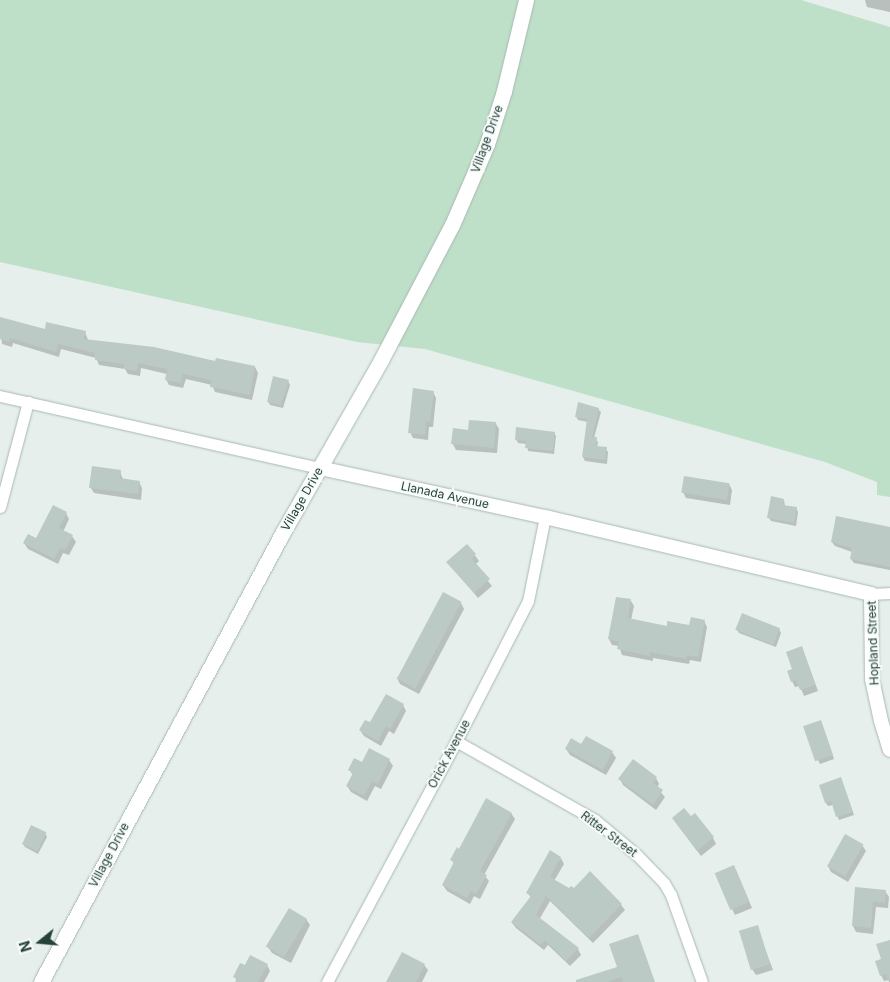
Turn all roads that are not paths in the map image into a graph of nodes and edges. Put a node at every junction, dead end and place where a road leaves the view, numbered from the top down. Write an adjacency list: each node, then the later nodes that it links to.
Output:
1 (526, 0): 4 (main road, Village Drive)
2 (0, 396): 3 (street, Llanada Avenue)
3 (28, 402): 4 (street, Llanada Avenue); 5 (street)
4 (320, 468): 6 (street, Llanada Avenue); 11 (main road, Village Drive)
5 (0, 507)
6 (546, 517): 8 (street, Llanada Avenue); 9 (street, Orick Avenue)
7 (890, 593): 8 (street, Llanada Avenue)
8 (871, 594): 10 (street, Hopland Street)
9 (456, 740): 12 (street, Orick Avenue); 13 (street, Ritter Street)
10 (890, 750)
11 (41, 982)
12 (327, 982)
13 (702, 982)

